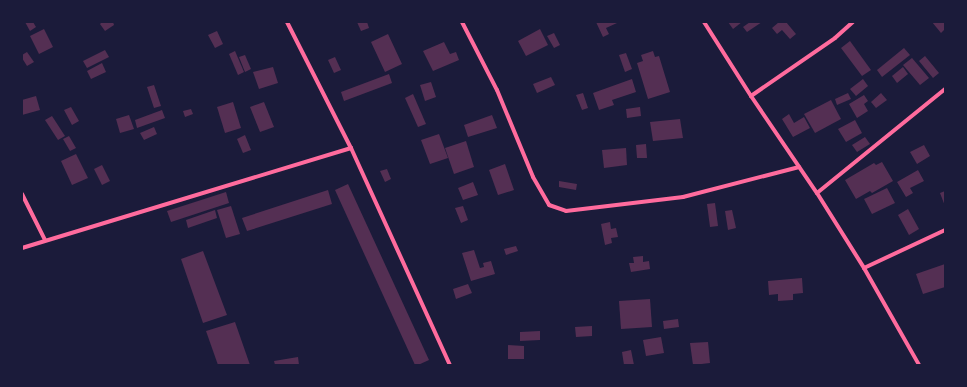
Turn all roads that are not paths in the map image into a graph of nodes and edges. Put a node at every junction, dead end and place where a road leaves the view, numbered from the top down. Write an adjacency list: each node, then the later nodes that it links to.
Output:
1 (287, 22): 7 (street)
2 (462, 22): 8 (street)
3 (704, 22): 6 (street)
4 (853, 22): 6 (street)
5 (945, 89): 9 (street)
6 (751, 96): 8 (street)
7 (351, 148): 12 (street); 15 (street)
8 (799, 166): 9 (street)
9 (817, 193): 14 (street)
10 (22, 194): 12 (street)
11 (945, 230): 14 (street)
12 (45, 240): 13 (street)
13 (22, 248)
14 (864, 268): 16 (street)
15 (450, 365)
16 (919, 365)

